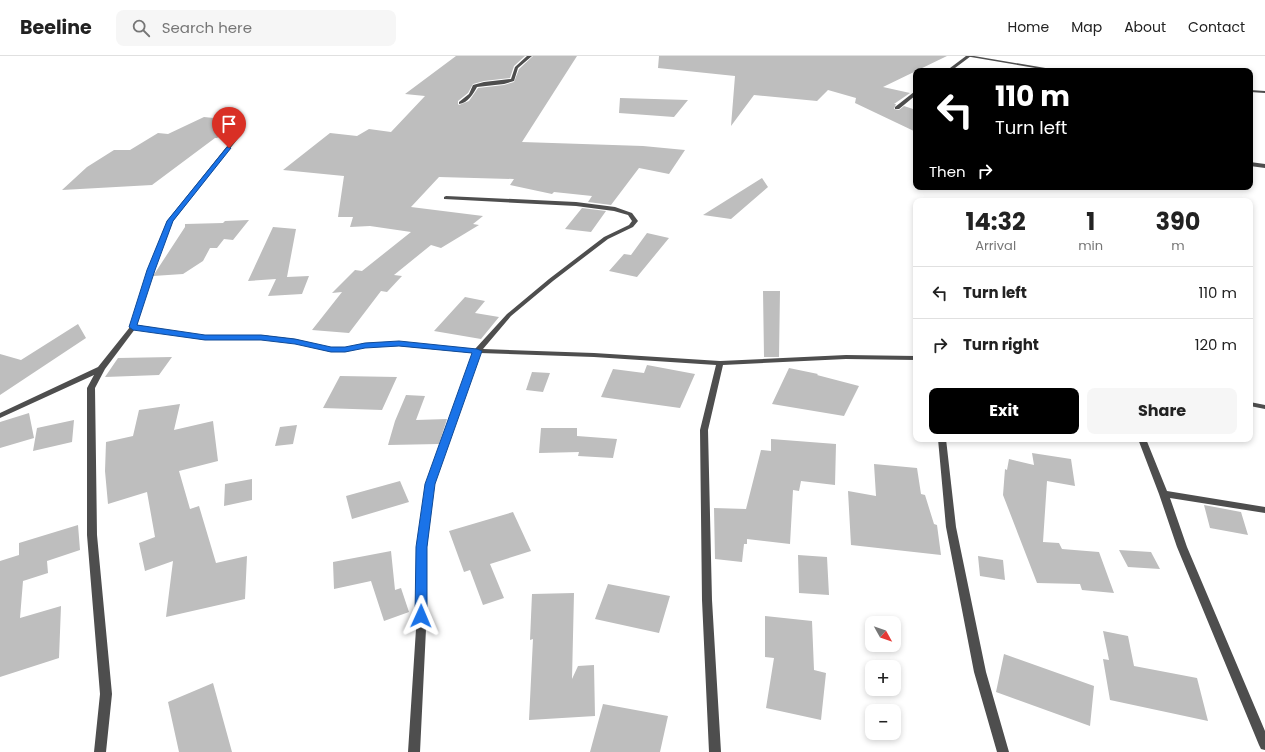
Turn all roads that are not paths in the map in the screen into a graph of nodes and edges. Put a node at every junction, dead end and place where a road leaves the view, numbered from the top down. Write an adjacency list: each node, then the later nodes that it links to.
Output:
1 (530, 56): 8 (street)
2 (968, 56): 3 (street); 4 (street)
3 (952, 68)
4 (1042, 68)
5 (1253, 90): 6 (street)
6 (1265, 92)
7 (913, 95): 9 (street)
8 (461, 103)
9 (897, 108)
10 (238, 136): 14 (street)
11 (1253, 164): 12 (street)
12 (1265, 166)
13 (446, 198): 15 (street)
14 (133, 327): 15 (street); 18 (street)
15 (477, 351): 17 (street); 28 (street)
16 (913, 358): 17 (street)
17 (720, 363): 29 (street)
18 (101, 369): 21 (street); 27 (street)
19 (1253, 405): 20 (street)
20 (1265, 407)
21 (0, 416)
22 (942, 442): 30 (street)
23 (1143, 442): 24 (street)
24 (1164, 494): 25 (street); 26 (street)
25 (1265, 510)
26 (1265, 745)
27 (100, 752)
28 (414, 752)
29 (715, 752)
30 (1003, 752)

